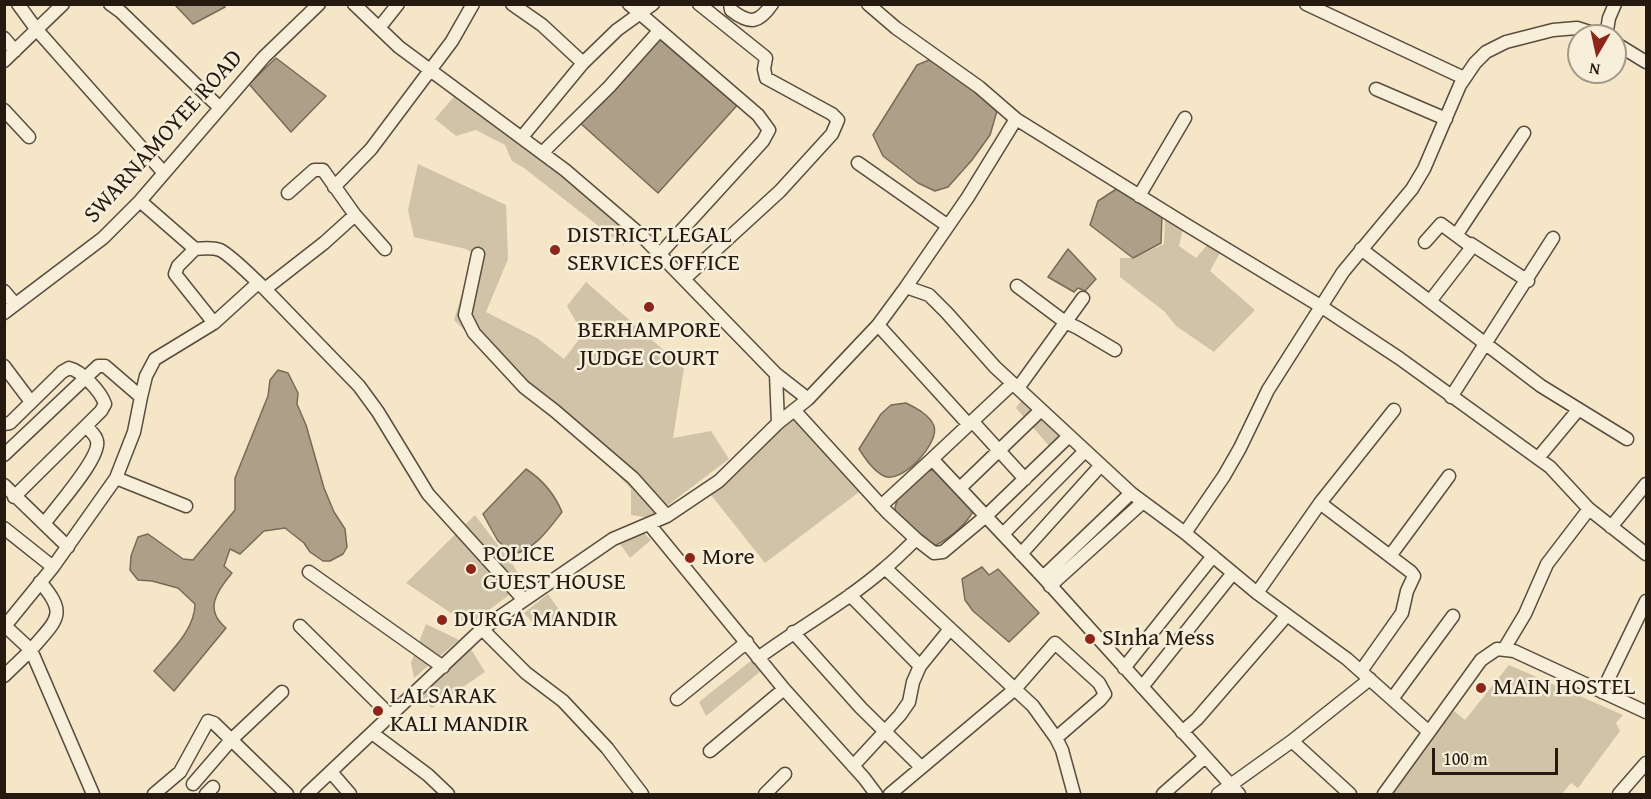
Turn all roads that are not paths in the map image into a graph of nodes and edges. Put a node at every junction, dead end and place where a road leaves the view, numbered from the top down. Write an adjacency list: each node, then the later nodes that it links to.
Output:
1 (18, 4): 21 (street)
2 (63, 4): 21 (street)
3 (110, 4): 32 (street)
4 (320, 4): 32 (street, SWARNAMOYEE ROAD)
5 (354, 4): 19 (street)
6 (398, 4): 19 (street)
7 (473, 4): 29 (street)
8 (512, 4): 28 (street)
9 (629, 4): 17 (street)
10 (653, 4): 17 (street)
11 (699, 4): 59 (street)
12 (730, 4): 13 (street)
13 (772, 4)
14 (868, 4): 35 (street)
15 (1306, 4): 30 (street)
16 (1615, 4): 18 (street)
17 (639, 14): 22 (street); 28 (street)
18 (1608, 24)
19 (379, 28): 29 (street)
20 (1567, 28): 30 (street)
21 (37, 30): 25 (street); 42 (street)
22 (658, 30): 40 (street); 57 (street)
23 (4, 38): 25 (street)
24 (1627, 50): 27 (street)
25 (15, 51): 26 (street)
26 (4, 61)
27 (1647, 62)
28 (583, 63): 39 (street)
29 (430, 69): 39 (street); 43 (street)
30 (1464, 78): 36 (street)
31 (1376, 89): 36 (street)
32 (220, 108): 42 (street, SWARNAMOYEE ROAD)
33 (4, 110): 38 (street)
34 (1185, 118): 45 (street)
35 (1017, 119): 45 (street); 48 (street)
36 (1446, 119): 55 (street)
37 (1524, 133): 49 (street)
38 (29, 137)
39 (522, 137): 40 (street)
40 (542, 153): 57 (street)
41 (858, 163): 48 (street)
42 (164, 172): 46 (street, SWARNAMOYEE ROAD)
43 (334, 187): 44 (street); 47 (street)
44 (288, 194)
45 (1139, 196): 69 (street)
46 (140, 201): 53 (street); 68 (street, SWARNAMOYEE ROAD)
47 (355, 215): 54 (street); 61 (street)
48 (948, 226): 58 (street)
49 (1457, 234): 51 (street); 52 (street)
50 (1553, 238): 60 (street)
51 (1425, 242)
52 (1471, 244): 60 (street); 67 (street)
53 (195, 249): 61 (street); 72 (street)
54 (385, 249)
55 (1361, 249): 67 (street); 69 (street)
56 (478, 254): 113 (street)
57 (659, 255): 59 (street)
58 (916, 273): 63 (street); 65 (street)
59 (684, 279): 77 (street)
60 (1528, 281): 74 (street)
61 (262, 286): 72 (street); 135 (street)
62 (1017, 286): 71 (street)
63 (906, 287): 65 (street); 73 (street)
64 (4, 291): 68 (street)
65 (928, 295): 79 (street)
66 (1083, 298): 71 (street)
67 (1431, 300): 74 (street)
68 (15, 304): 70 (street, SWARNAMOYEE ROAD)
69 (1322, 307): 81 (street); 119 (street)
70 (4, 313)
71 (1065, 322): 75 (street); 79 (street)
72 (214, 324): 80 (street)
73 (878, 325): 82 (street); 90 (street)
74 (1487, 343): 81 (street); 87 (street)
75 (1114, 350)
76 (4, 366): 83 (street)
77 (776, 374): 82 (street); 88 (street)
78 (84, 378): 80 (street); 83 (street); 91 (street); 96 (street)
79 (1015, 386): 85 (street); 90 (street)
80 (141, 397): 101 (street)
81 (1451, 397): 97 (street)
82 (808, 399): 84 (street)
83 (31, 402): 89 (street)
84 (794, 410): 88 (street); 111 (street)
85 (1041, 410): 92 (street); 94 (street)
86 (1394, 410): 109 (street)
87 (1578, 410): 93 (street); 97 (street)
88 (778, 423): 113 (street)
89 (4, 424)
90 (971, 424): 94 (street); 98 (street)
91 (86, 426): 107 (street); 115 (street)
92 (1069, 436): 95 (street); 102 (street)
93 (1627, 439)
94 (999, 450): 102 (street); 105 (street)
95 (1085, 451): 99 (street); 120 (street)
96 (4, 455)
97 (1538, 458): 112 (street)
98 (932, 459): 105 (street); 111 (street)
99 (1101, 465): 106 (street); 123 (street)
100 (1449, 476): 126 (street)
101 (116, 478): 110 (street); 122 (street)
102 (1025, 479): 114 (street)
103 (1647, 484): 117 (street)
104 (4, 485): 107 (street)
105 (960, 488): 114 (street)
106 (1131, 493): 108 (street); 131 (street)
107 (14, 496): 115 (street)
108 (1143, 502): 119 (street); 131 (street)
109 (1320, 503): 126 (street); 133 (street)
110 (186, 506)
111 (881, 506): 121 (street)
112 (1589, 509): 117 (street); 145 (street)
113 (667, 516): 116 (street)
114 (986, 516): 120 (street); 121 (street)
115 (44, 524): 122 (street)
116 (649, 524): 135 (street); 144 (street)
117 (1611, 527): 124 (street)
118 (4, 528): 127 (street)
119 (1185, 533): 125 (street)
120 (1003, 534): 123 (street)
121 (916, 539): 128 (street)
122 (68, 547): 127 (street)
123 (1021, 554): 131 (street)
124 (1647, 554)
125 (1213, 556): 130 (street); 150 (street)
126 (1390, 556): 151 (street)
127 (53, 567): 132 (street)
128 (885, 568): 134 (street); 142 (street)
129 (309, 572): 149 (street)
130 (1233, 573): 133 (street); 153 (street)
131 (1046, 581): 150 (street)
132 (40, 582): 139 (street); 146 (street)
133 (1257, 593): 137 (street)
134 (850, 595): 143 (street); 148 (street)
135 (524, 600): 141 (street)
136 (1647, 601): 157 (street)
137 (1287, 615): 151 (street); 163 (street)
138 (1453, 616): 159 (street)
139 (5, 626): 146 (street)
140 (300, 626): 161 (street)
141 (482, 629): 149 (street); 185 (street)
142 (951, 629): 148 (street); 155 (street)
143 (793, 632): 147 (street); 162 (street)
144 (747, 642): 147 (street); 158 (street)
145 (1504, 649): 157 (street); 164 (street)
146 (31, 650): 152 (street); 179 (street)
147 (759, 658): 154 (street)
148 (920, 666): 162 (street)
149 (442, 667): 161 (street)
150 (1124, 668): 153 (street)
151 (1365, 675): 159 (street); 168 (street)
152 (4, 676)
153 (1142, 687): 163 (street)
154 (784, 689): 169 (street); 172 (street)
155 (1015, 689): 166 (street); 166 (street); 173 (street)
156 (282, 692): 167 (street)
157 (1602, 692): 160 (street)
158 (677, 699)
159 (1392, 699): 164 (street)
160 (1647, 712)
161 (391, 716): 165 (street)
162 (885, 732): 172 (street); 173 (street)
163 (1182, 732): 170 (street)
164 (1430, 732): 192 (street)
165 (372, 733): 174 (street); 184 (street)
166 (1056, 738): 188 (street)
167 (231, 740): 176 (street); 180 (street); 181 (street)
168 (1292, 741): 177 (street); 191 (street)
169 (710, 750)
170 (1205, 757): 177 (street); 189 (street)
171 (1647, 763): 193 (street)
172 (853, 766): 178 (street)
173 (921, 767): 187 (street)
174 (331, 772): 182 (street); 183 (street)
175 (785, 774): 186 (street)
176 (193, 784)
177 (1235, 790): 190 (street)
178 (874, 794)
179 (93, 795)
180 (154, 795)
181 (287, 795)
182 (307, 795)
183 (350, 795)
184 (448, 795)
185 (642, 795)
186 (765, 795)
187 (890, 795)
188 (1074, 795)
189 (1163, 795)
190 (1218, 795)
191 (1350, 795)
192 (1384, 795)
193 (1619, 795)

